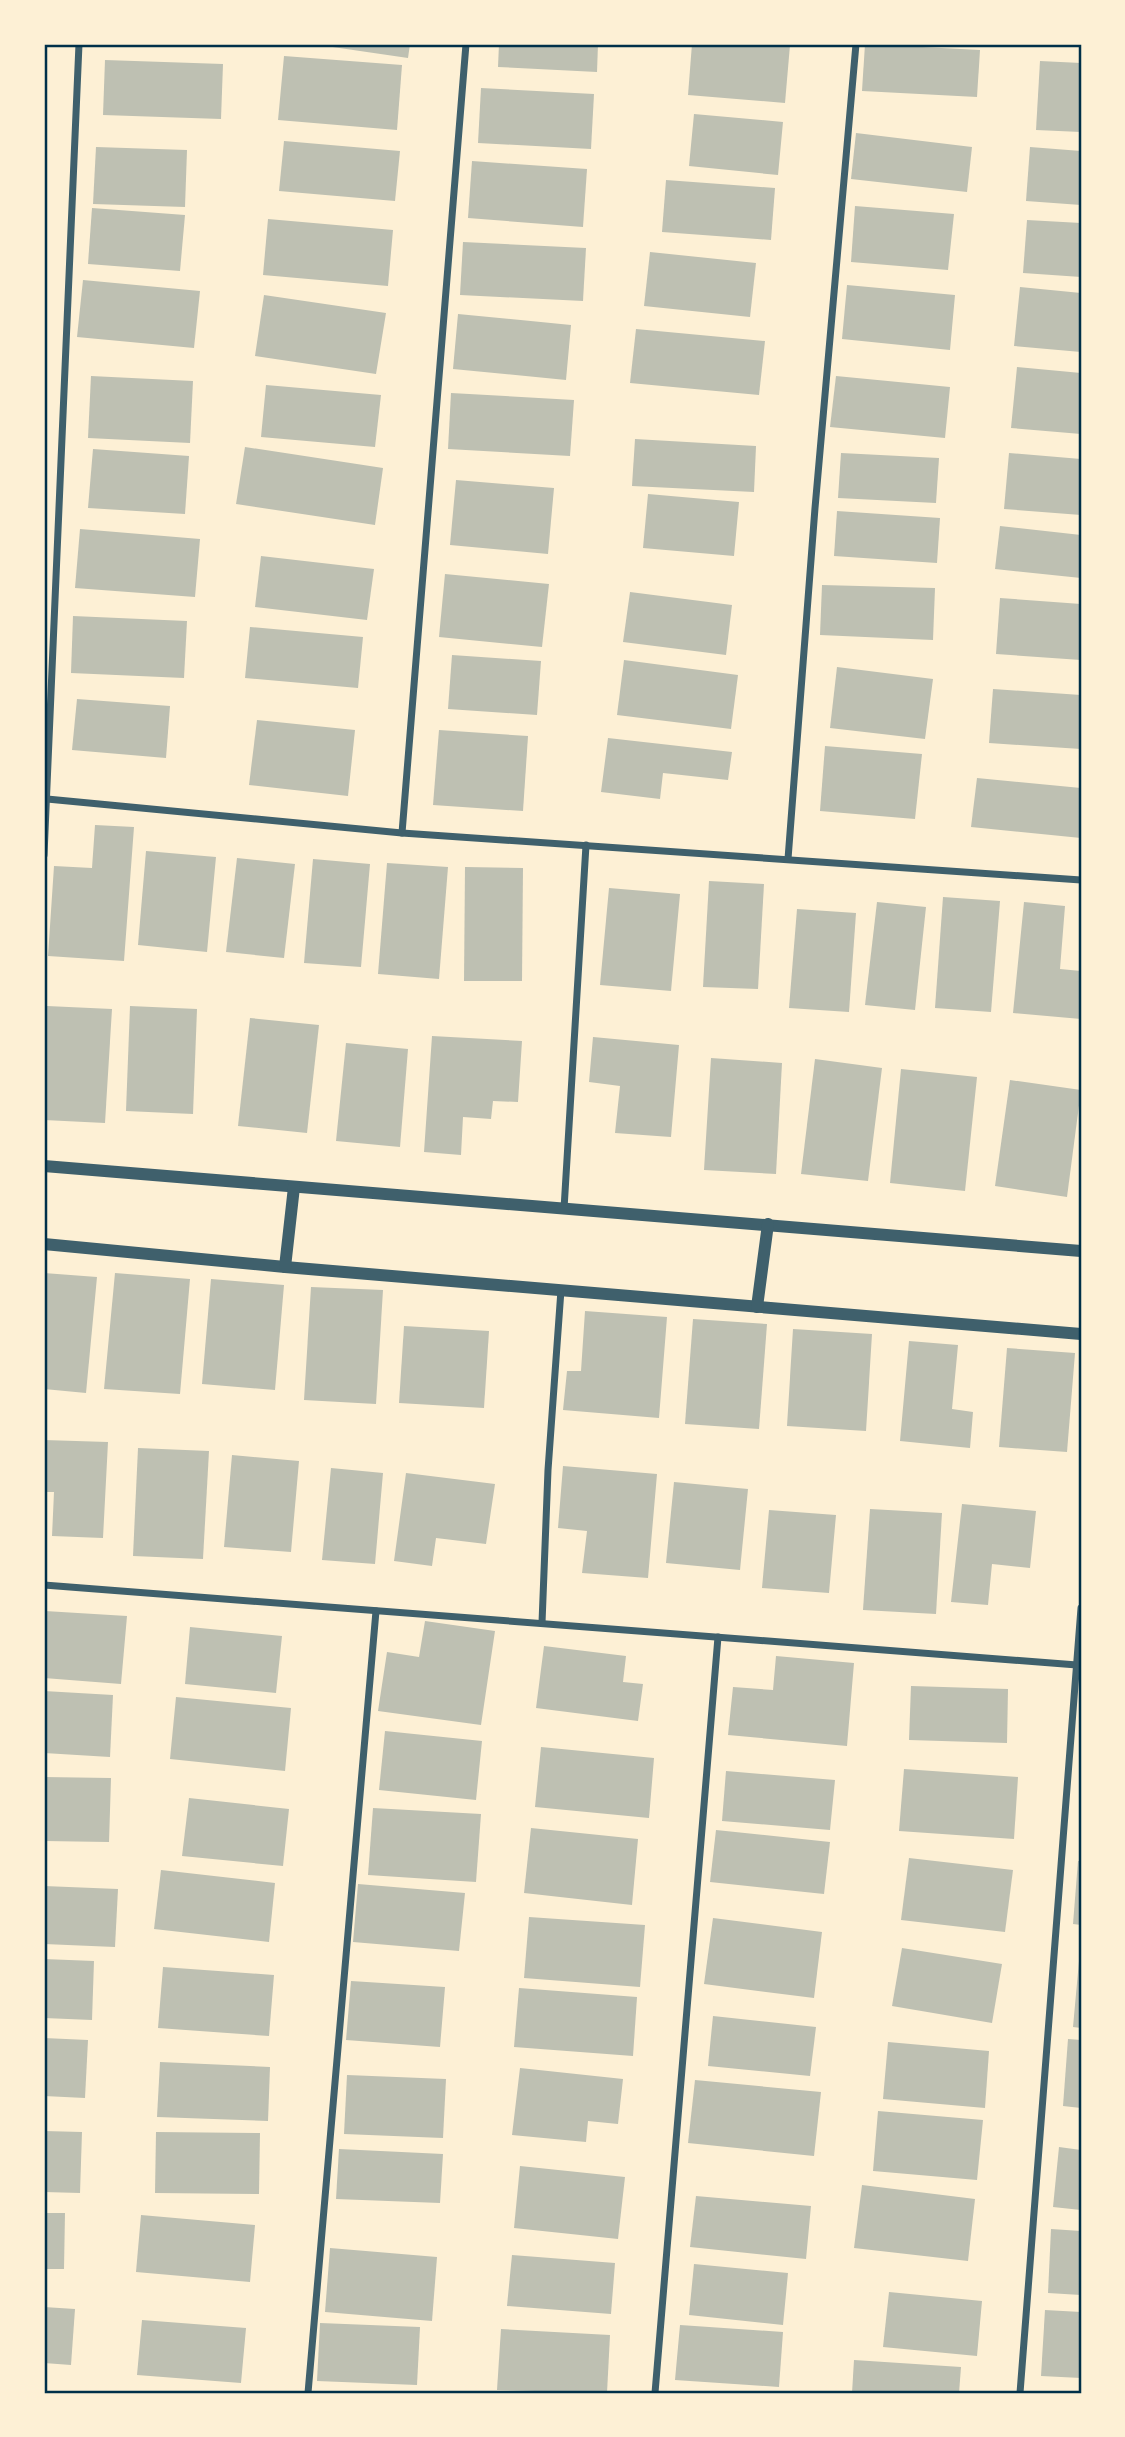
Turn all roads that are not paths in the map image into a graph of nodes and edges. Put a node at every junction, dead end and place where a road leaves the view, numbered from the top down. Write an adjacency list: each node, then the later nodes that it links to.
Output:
1 (79, 44): 4 (street)
2 (467, 44): 5 (street)
3 (856, 44): 8 (street)
4 (47, 799): 5 (street); 7 (street)
5 (402, 833): 6 (street)
6 (586, 845): 8 (street); 12 (street)
7 (44, 855)
8 (788, 859): 9 (street)
9 (1081, 880)
10 (44, 1166): 11 (street)
11 (294, 1187): 12 (street); 16 (street)
12 (564, 1209): 13 (street)
13 (768, 1224): 15 (street); 18 (street)
14 (44, 1244): 16 (street)
15 (1081, 1251)
16 (285, 1268): 17 (street)
17 (561, 1290): 18 (street); 23 (street)
18 (757, 1307): 19 (street)
19 (1081, 1334)
20 (44, 1585): 22 (street)
21 (1081, 1608): 25 (street)
22 (376, 1611): 23 (street); 26 (street)
23 (542, 1623): 24 (street)
24 (718, 1637): 25 (street); 27 (street)
25 (1077, 1665): 28 (street)
26 (308, 2393)
27 (655, 2393)
28 (1020, 2393)

